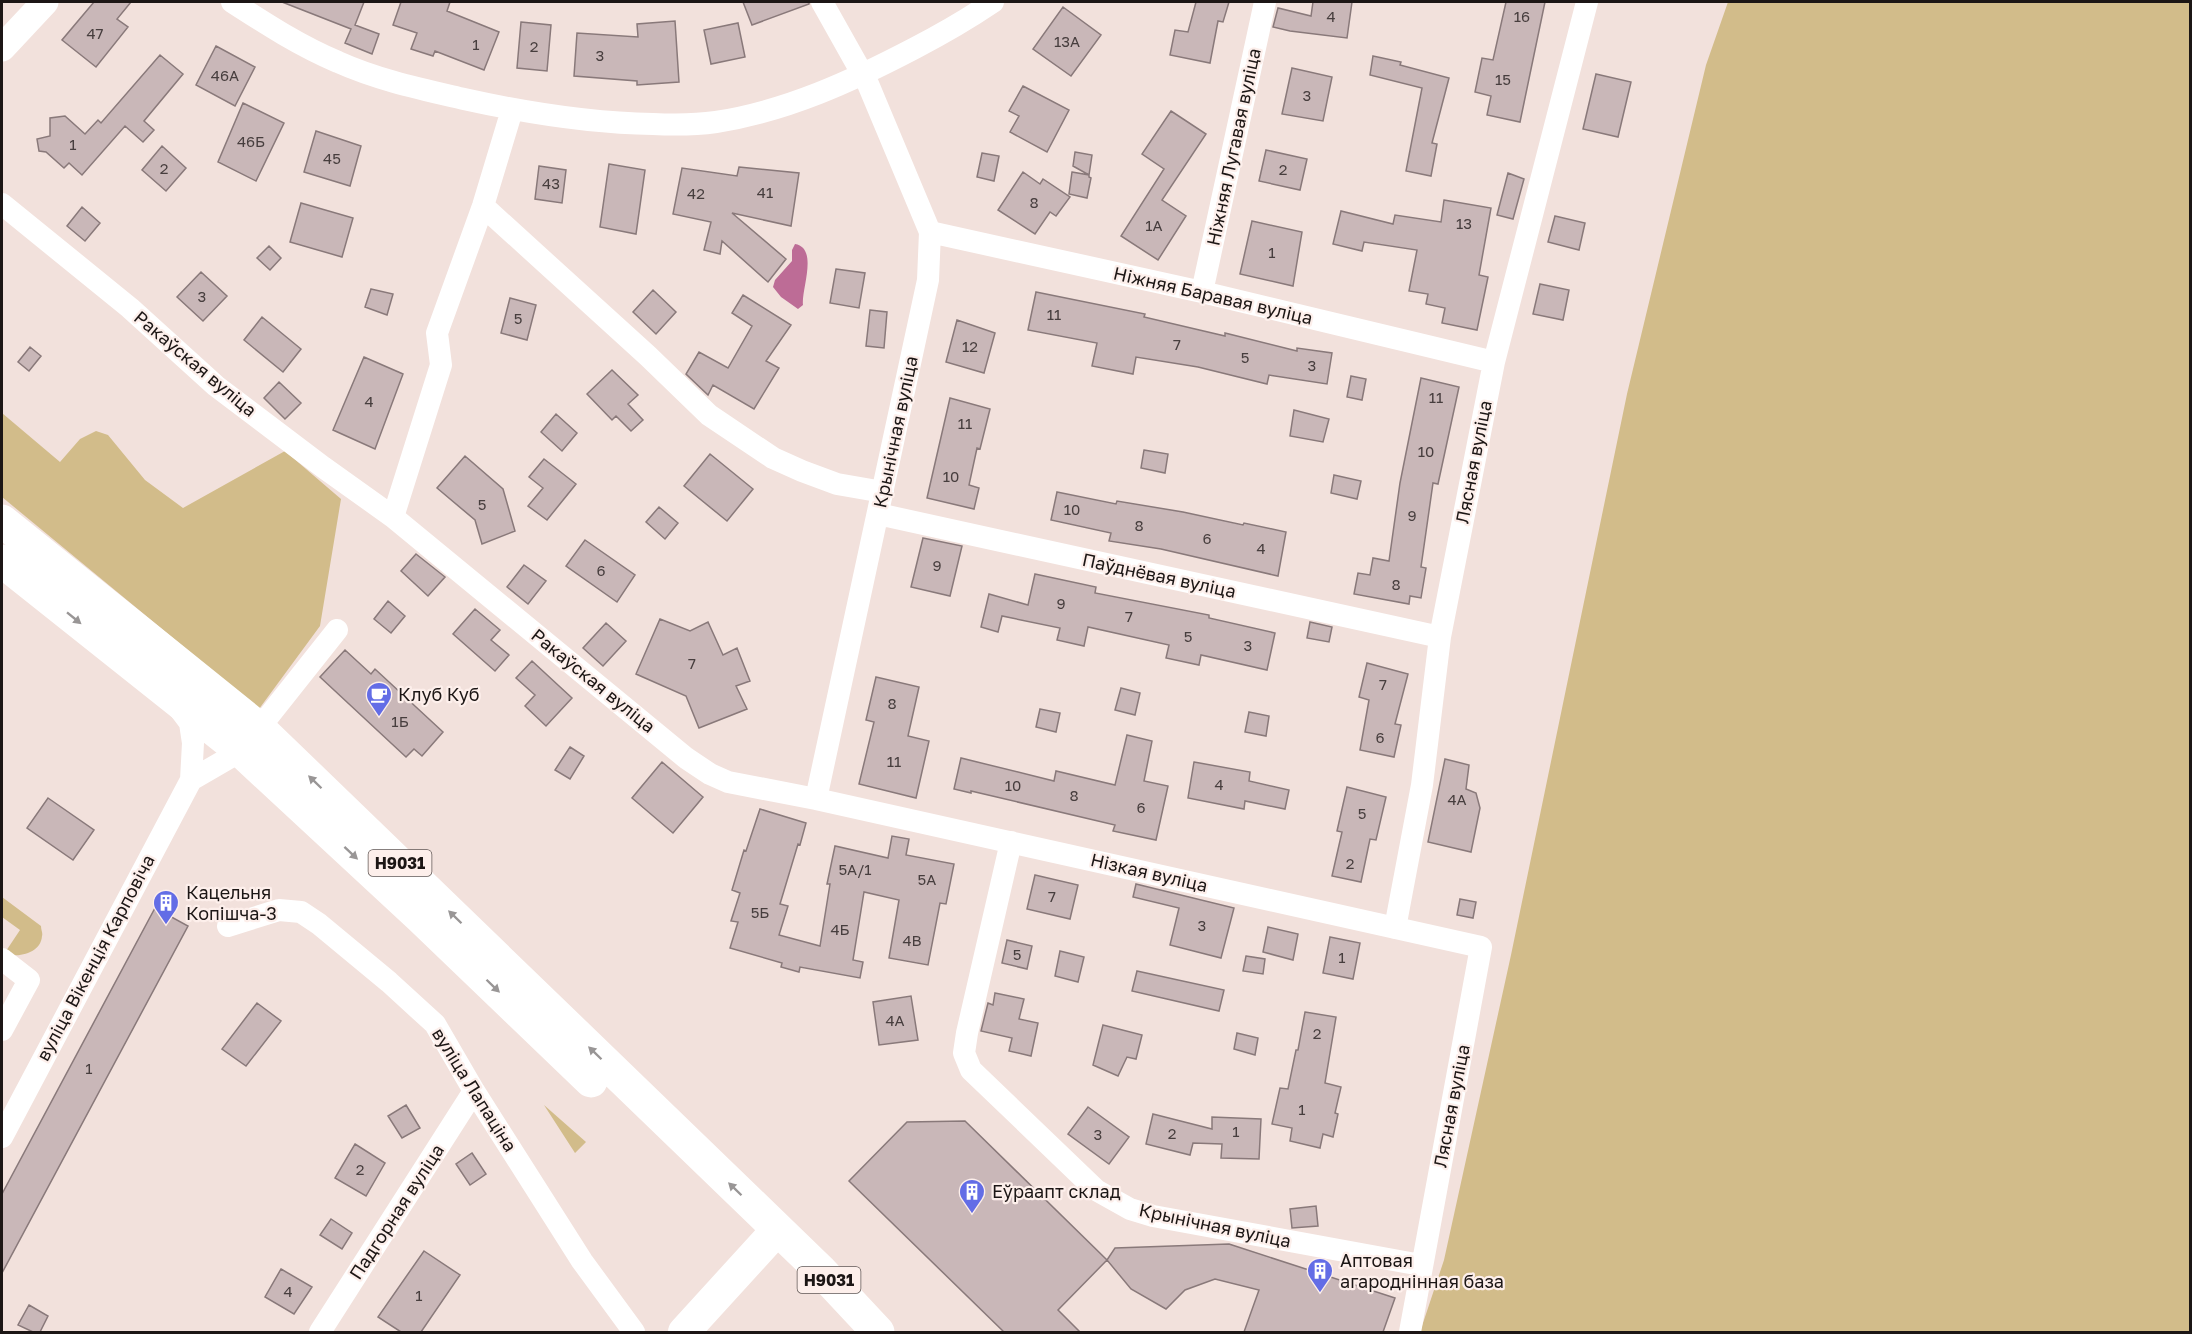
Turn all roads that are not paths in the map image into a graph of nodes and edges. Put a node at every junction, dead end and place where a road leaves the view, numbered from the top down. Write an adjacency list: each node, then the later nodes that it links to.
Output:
1 (45, 2): 7 (street)
2 (232, 2): 9 (street)
3 (822, 2): 8 (street, Крынічная вуліца)
4 (993, 2): 8 (street)
5 (1265, 2): 13 (street, Ніжняя Лугавая вуліца)
6 (1587, 2): 14 (street, Лясная вуліца)
7 (2, 48)
8 (864, 75): 9 (street); 12 (street, Крынічная вуліца)
9 (512, 110): 11 (street)
10 (2, 204): 16 (street, Ракаўская вуліца)
11 (483, 206): 15 (street, Паўднёвая вуліца); 16 (street)
12 (930, 232): 13 (street, Ніжняя Баравая вуліца); 15 (street, Крынічная вуліца)
13 (1202, 292): 14 (street, Ніжняя Баравая вуліца)
14 (1494, 362): 20 (street, Лясная вуліца)
15 (881, 503): 20 (street, Паўднёвая вуліца); 24 (street, Крынічная вуліца)
16 (393, 517): 24 (street, Ракаўская вуліца)
17 (2, 521): 21 (main road, Н9031)
18 (2, 561): 21 (main road, Н9031, one-way to 21)
19 (337, 630): 22 (street)
20 (1440, 637): 27 (street, Лясная вуліца)
21 (179, 683): 22 (main road, Н9031); 23 (street)
22 (250, 740): 23 (street); 33 (main road, Н9031)
23 (191, 780): 32 (street, вуліца Вікенція Карповіча)
24 (816, 799): 25 (street, Нізкая вуліца)
25 (1011, 842): 27 (street, Нізкая вуліца); 34 (street, Крынічная вуліца)
26 (228, 926): 31 (street, вуліца Лапаціна)
27 (1395, 928): 28 (street, Нізкая вуліца)
28 (1481, 947): 34 (street, Лясная вуліца)
29 (2, 959): 30 (street)
30 (2, 1030)
31 (474, 1091): 35 (street, Падгорная вуліца); 36 (street, вуліца Лапаціна)
32 (2, 1137)
33 (770, 1238): 37 (main road); 38 (main road, Н9031); 39 (main road, Н9031)
34 (1421, 1265): 40 (street, Лясная вуліца)
35 (320, 1332)
36 (634, 1332)
37 (684, 1332)
38 (865, 1332)
39 (878, 1332)
40 (1410, 1332)

